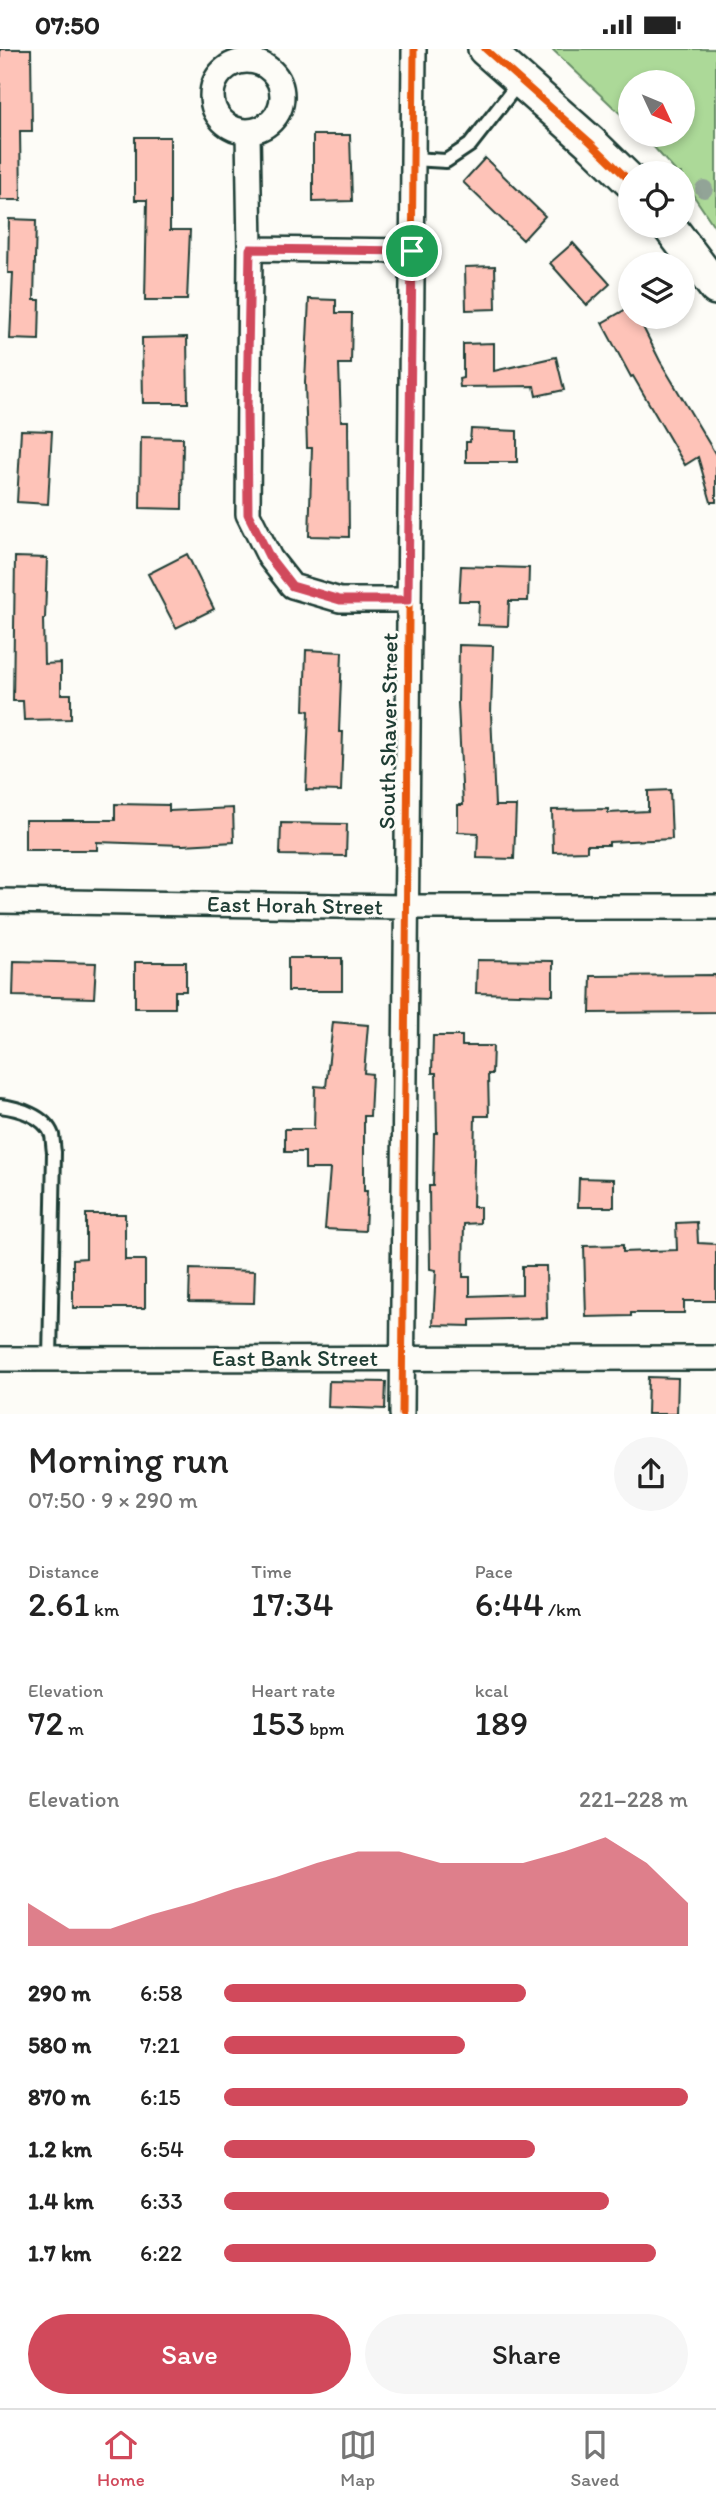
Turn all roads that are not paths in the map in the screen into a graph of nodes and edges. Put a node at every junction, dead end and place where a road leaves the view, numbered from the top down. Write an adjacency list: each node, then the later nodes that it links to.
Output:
1 (414, 49): 5 (street, South Shaver Street)
2 (485, 49): 3 (main road)
3 (520, 80): 5 (lane); 6 (main road)
4 (248, 132): 8 (street)
5 (413, 159): 9 (street, South Shaver Street)
6 (618, 170)
7 (678, 238): 10 (main road)
8 (250, 249): 9 (street); 11 (street)
9 (412, 251): 11 (street, South Shaver Street)
10 (716, 288)
11 (408, 600): 13 (street, South Shaver Street)
12 (0, 901): 13 (street, East Horah Street)
13 (406, 907): 14 (street, East Horah Street); 16 (street, South Shaver Street)
14 (716, 907)
15 (0, 1106): 19 (lane)
16 (403, 1358): 17 (street, East Bank Street); 19 (street, East Bank Street); 20 (street, South Shaver Street)
17 (716, 1358)
18 (0, 1359): 19 (street, East Bank Street)
19 (50, 1359)
20 (402, 1414)

